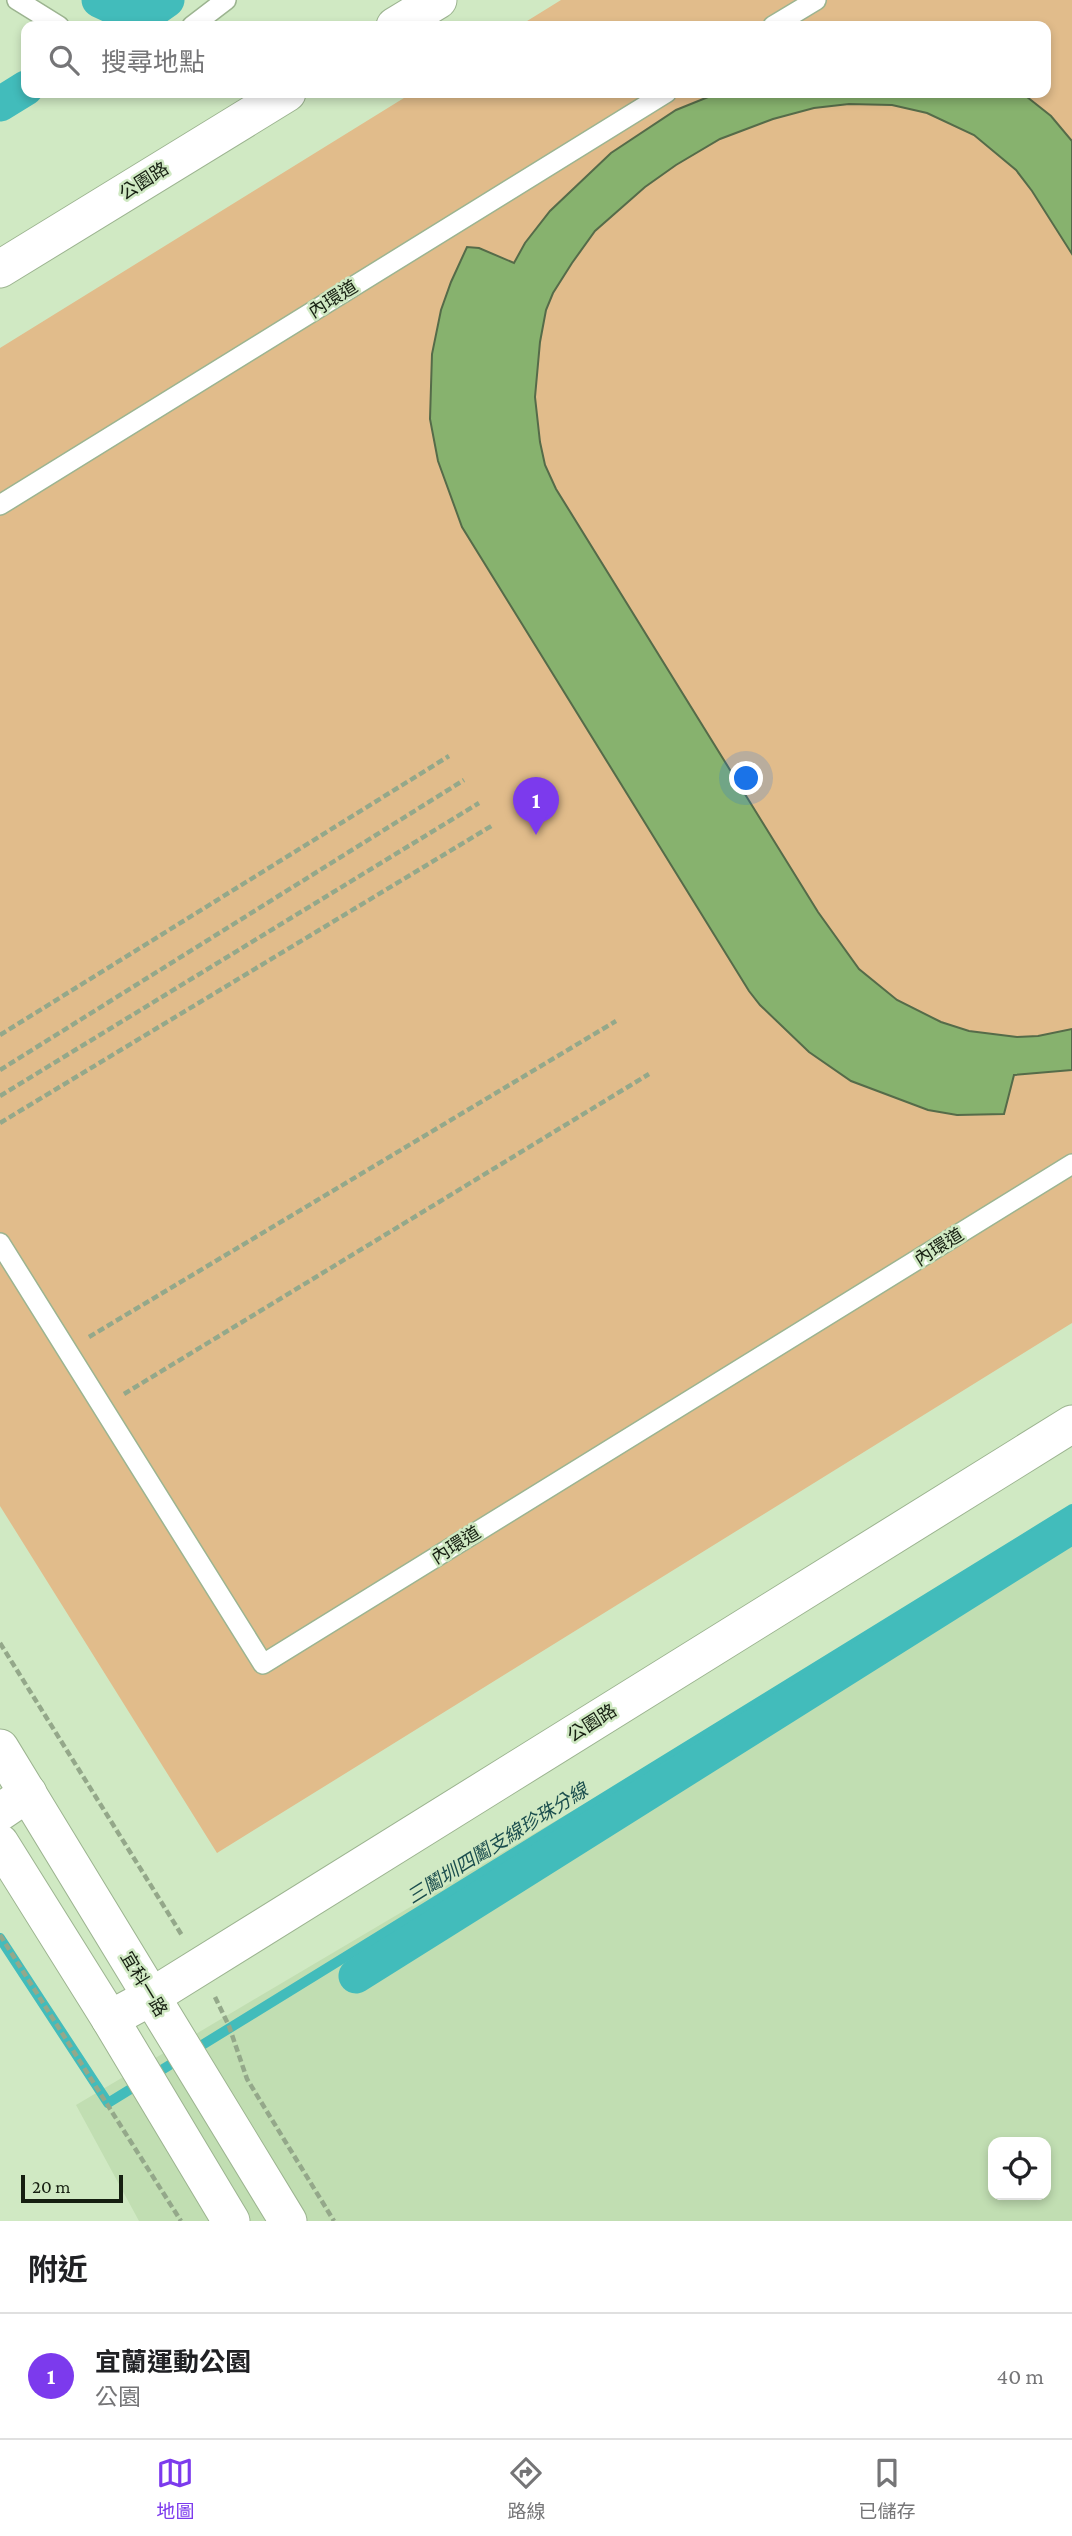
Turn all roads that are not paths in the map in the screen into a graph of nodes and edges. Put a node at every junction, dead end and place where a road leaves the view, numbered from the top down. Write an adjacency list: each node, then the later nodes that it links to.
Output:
1 (17, 0): 5 (lane)
2 (226, 0): 6 (lane)
3 (438, 0): 7 (street)
4 (816, 0): 8 (lane)
5 (51, 21)
6 (199, 21)
7 (404, 21)
8 (781, 21)
9 (279, 98): 11 (street, 公園路)
10 (658, 98): 12 (lane, 內環道)
11 (0, 269)
12 (0, 505)
13 (1072, 1164): 14 (lane, 內環道)
14 (0, 1243)
15 (1072, 1424): 19 (street, 公園路)
16 (0, 1748): 17 (street, 宜科一路)
17 (14, 1802): 19 (street, 宜科一路)
18 (0, 1843): 20 (street)
19 (151, 1997): 20 (street, 公園路); 22 (street, 宜科一路)
20 (110, 2019): 21 (street)
21 (231, 2221)
22 (288, 2221)

